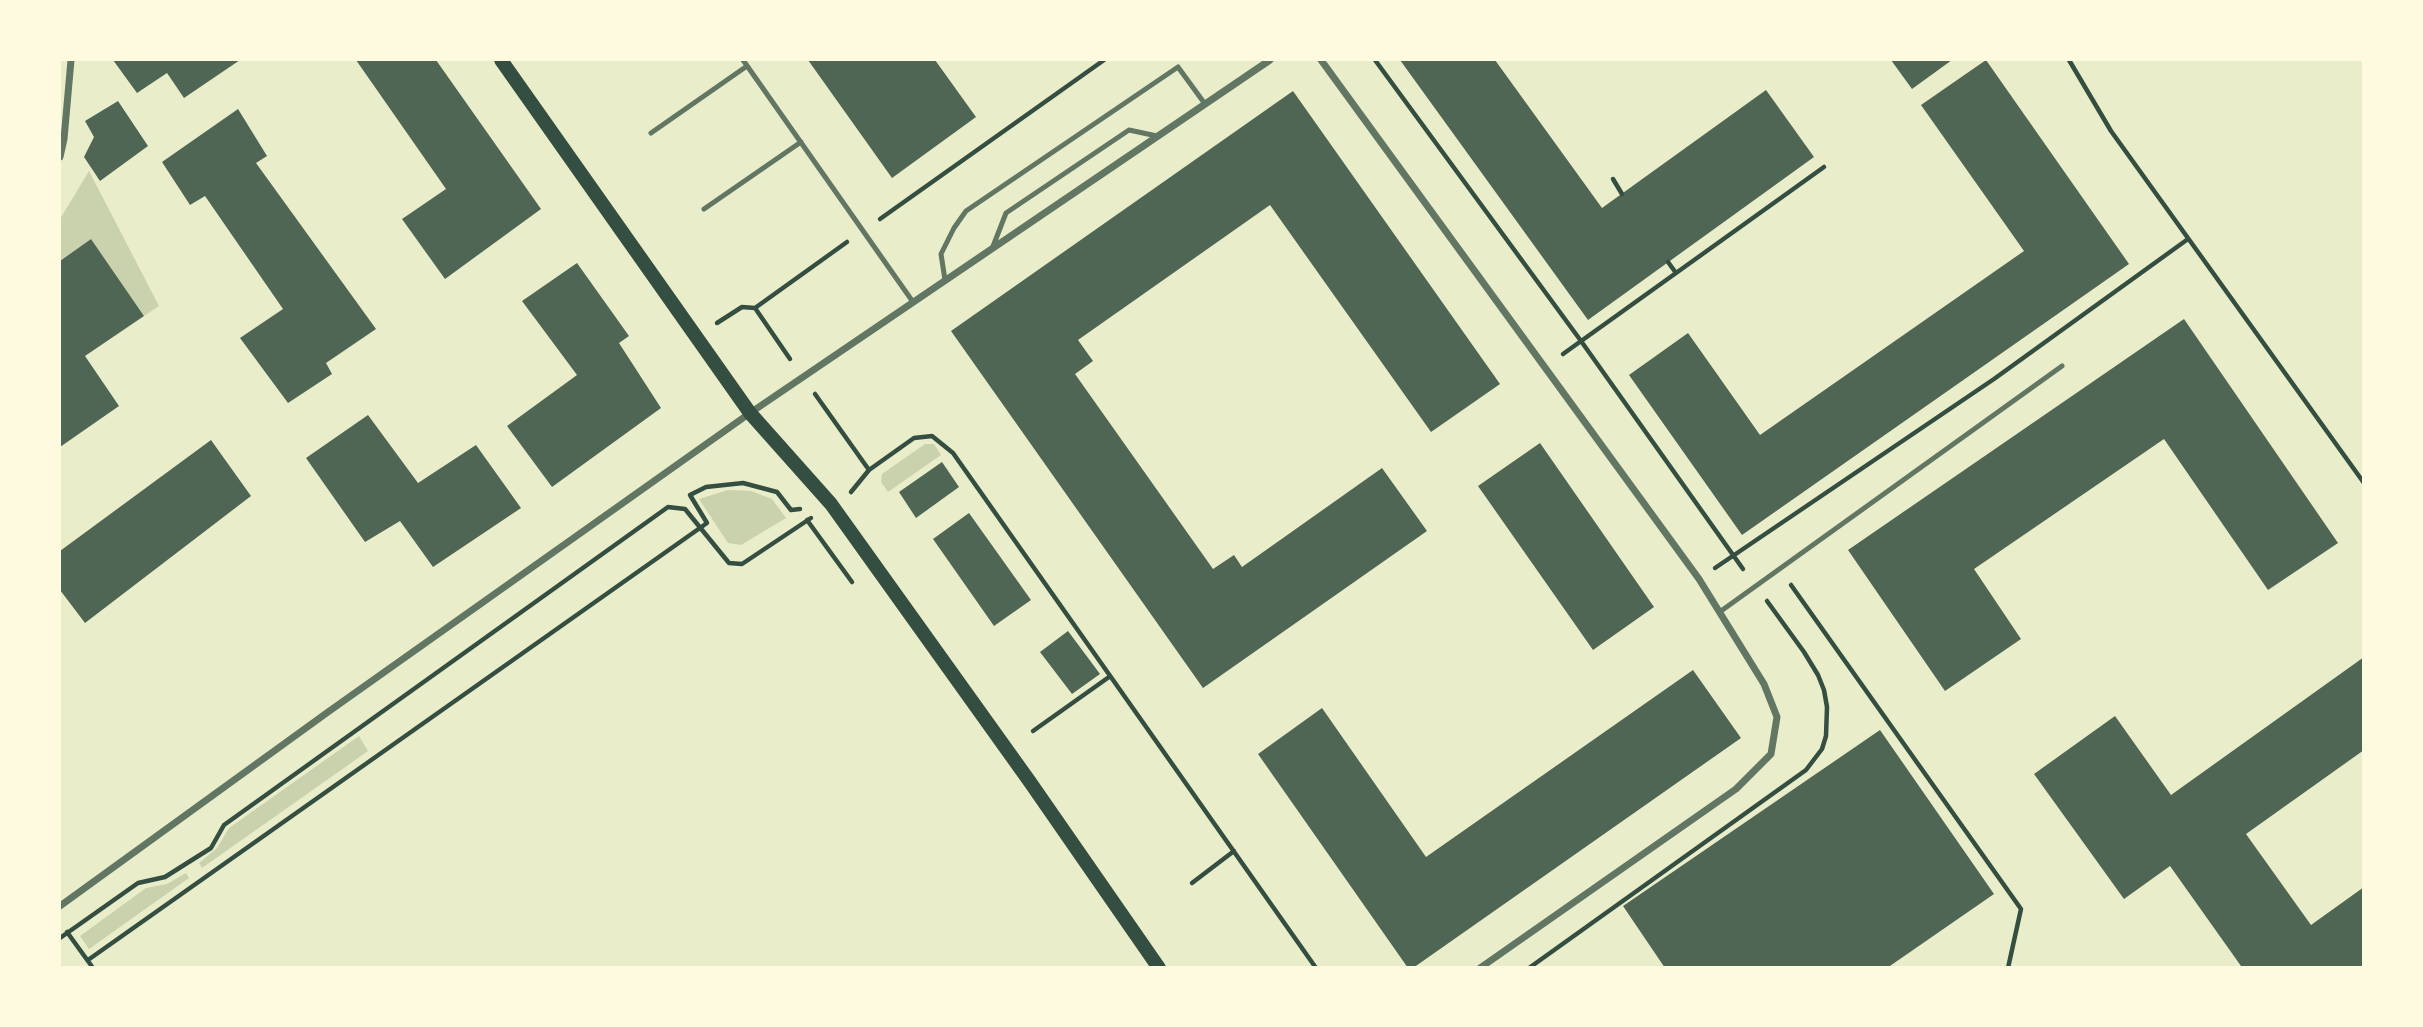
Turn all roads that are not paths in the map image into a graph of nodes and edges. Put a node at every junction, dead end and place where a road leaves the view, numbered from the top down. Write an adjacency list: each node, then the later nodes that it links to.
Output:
1 (71, 60): 11 (street)
2 (501, 60): 17 (main road)
3 (743, 60): 6 (lane)
4 (1270, 60): 7 (street)
5 (1321, 60): 18 (street)
6 (747, 66): 8 (lane); 10 (lane)
7 (1205, 104): 9 (street); 14 (lane)
8 (650, 133)
9 (1157, 136): 13 (street); 13 (lane)
10 (801, 142): 12 (lane); 15 (lane)
11 (60, 157)
12 (705, 209)
13 (992, 249): 14 (street)
14 (945, 280): 15 (street)
15 (913, 302): 17 (street)
16 (2062, 366): 18 (lane)
17 (750, 413): 19 (street); 20 (main road)
18 (1721, 611): 21 (street)
19 (60, 906)
20 (1159, 968)
21 (1480, 968)

